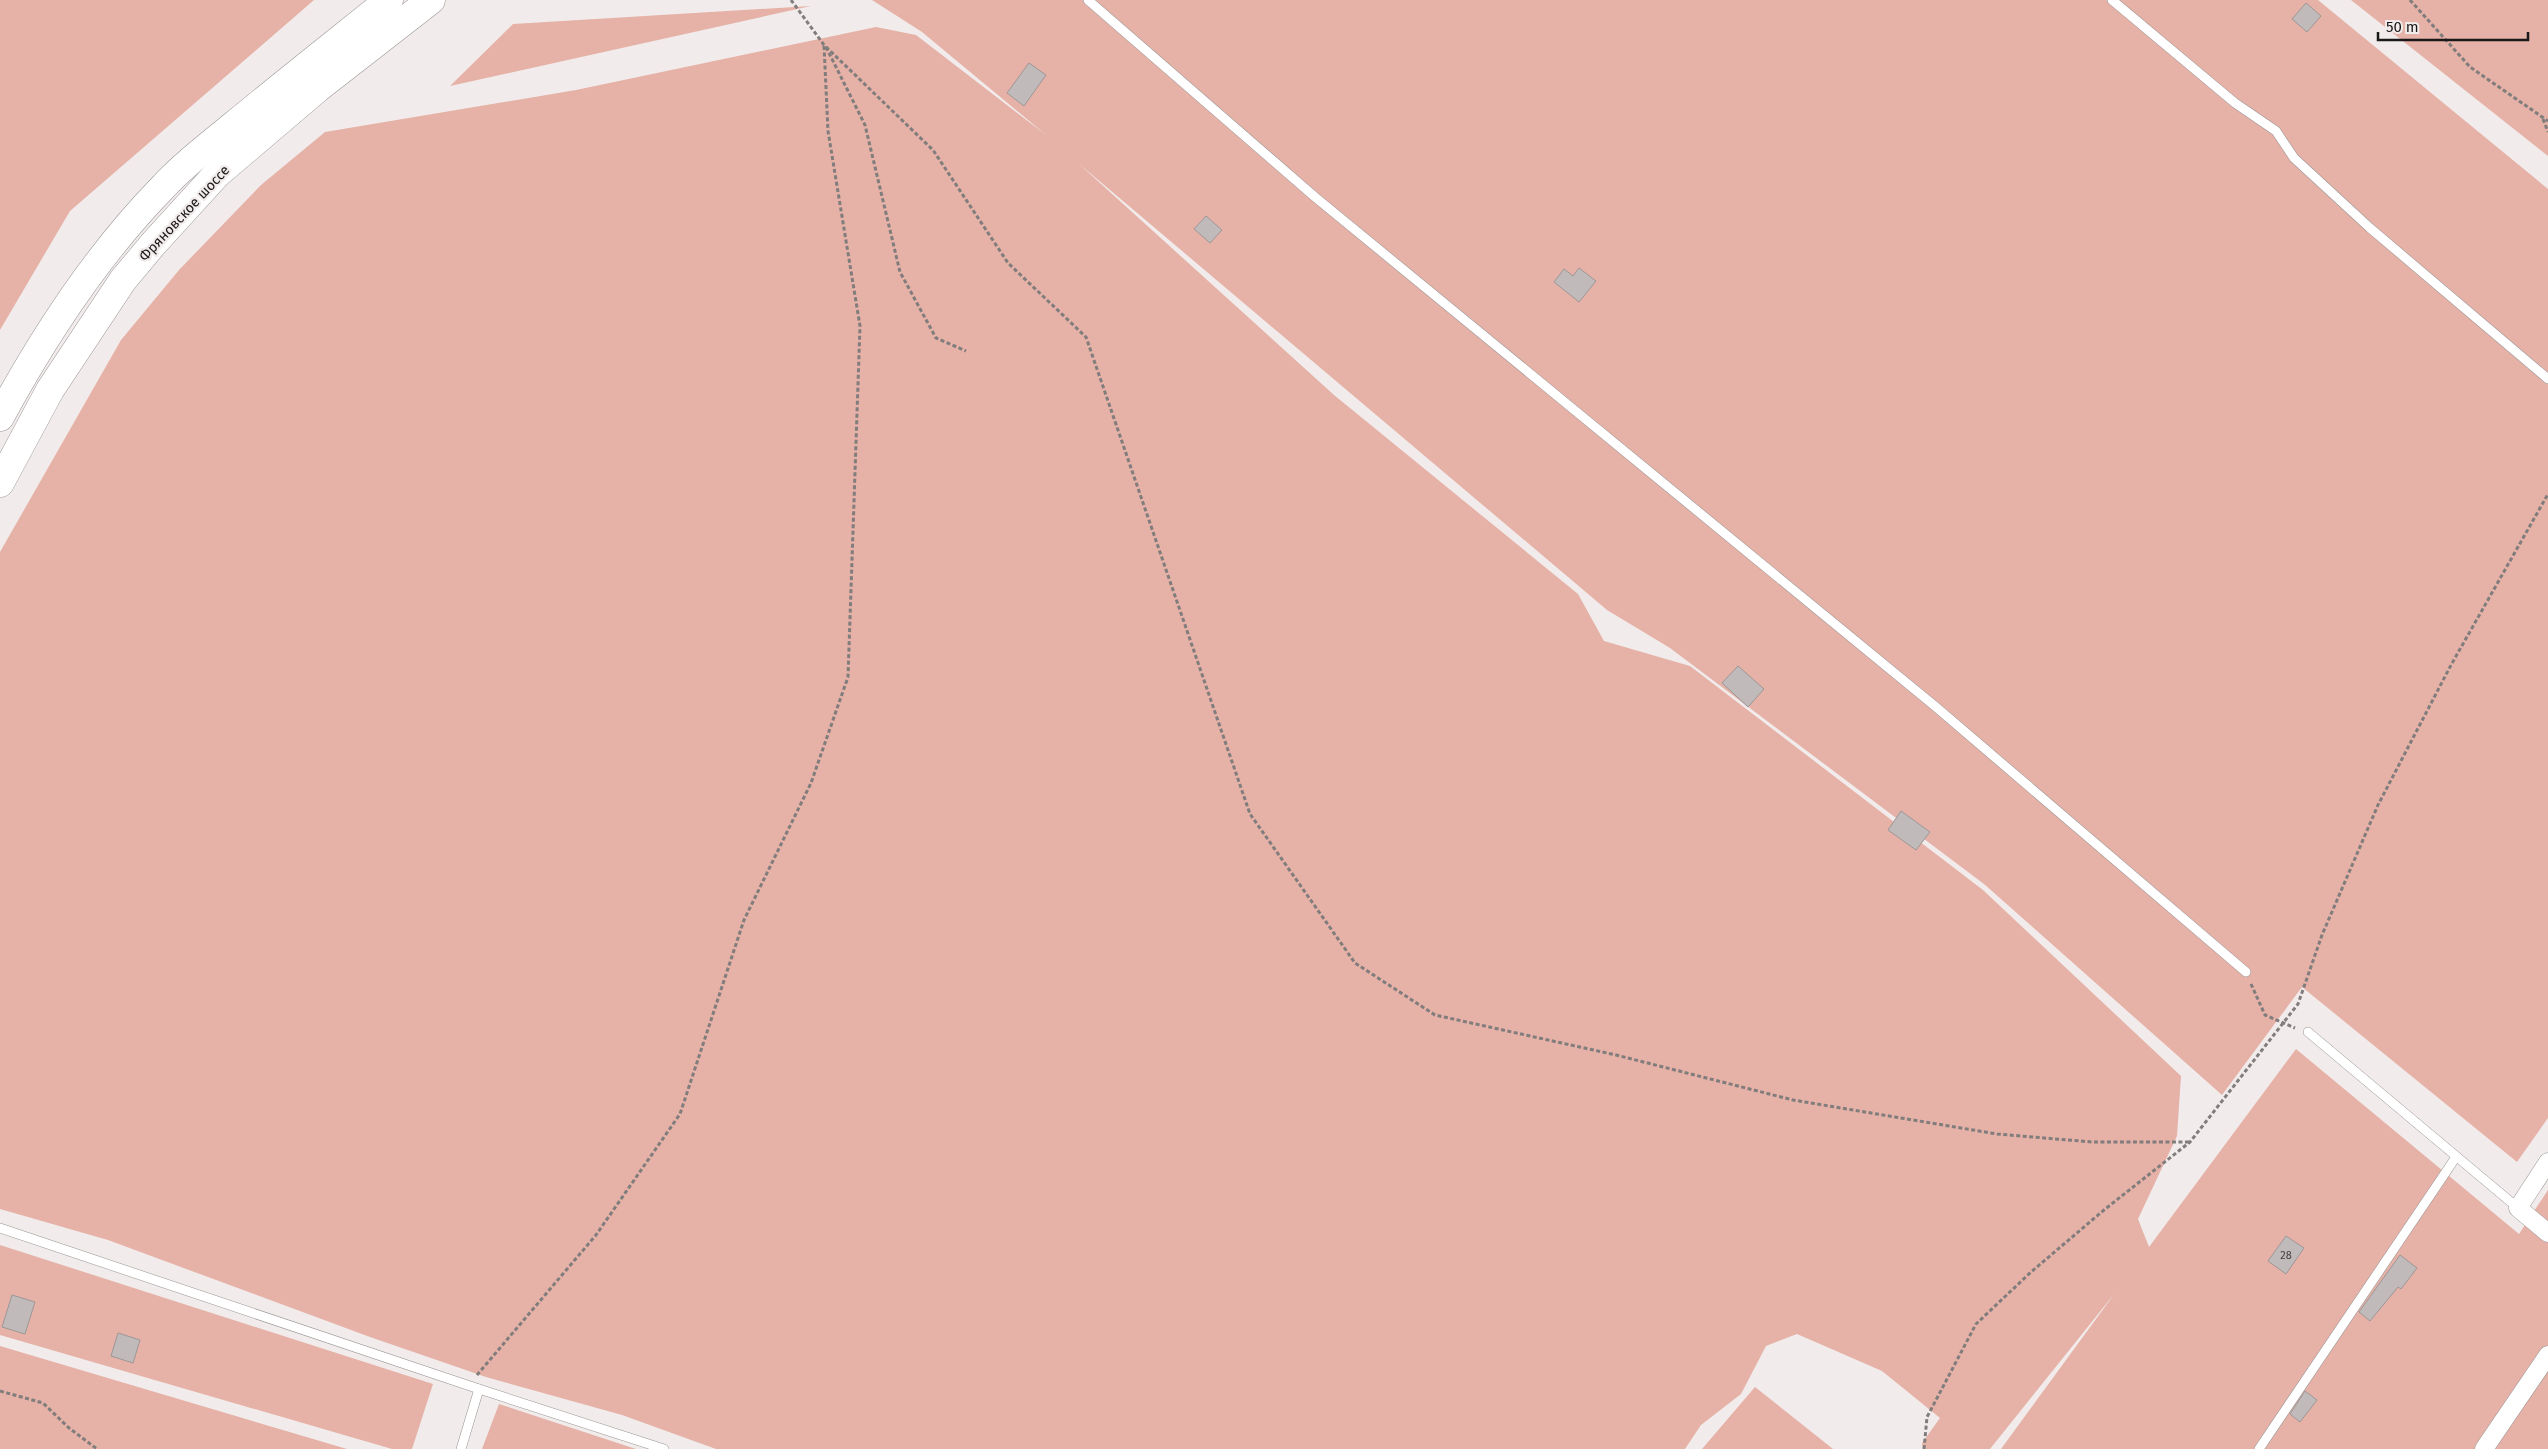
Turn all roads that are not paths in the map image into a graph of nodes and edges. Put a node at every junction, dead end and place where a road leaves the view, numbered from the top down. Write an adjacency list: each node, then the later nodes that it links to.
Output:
1 (389, 0): 6 (main road, Фряновское шоссе)
2 (431, 0): 7 (main road, Фряновское шоссе)
3 (1088, 0): 8 (lane)
4 (2112, 0): 5 (lane)
5 (2548, 379)
6 (0, 417)
7 (0, 482)
8 (2246, 972)
9 (2308, 1032): 10 (lane)
10 (2456, 1157): 12 (lane); 19 (lane)
11 (2548, 1162): 12 (street)
12 (2518, 1208): 14 (street)
13 (0, 1228): 16 (lane)
14 (2548, 1233)
15 (2548, 1355): 20 (street)
16 (479, 1389): 17 (lane); 18 (lane)
17 (461, 1449)
18 (664, 1449)
19 (2259, 1449)
20 (2484, 1449)

